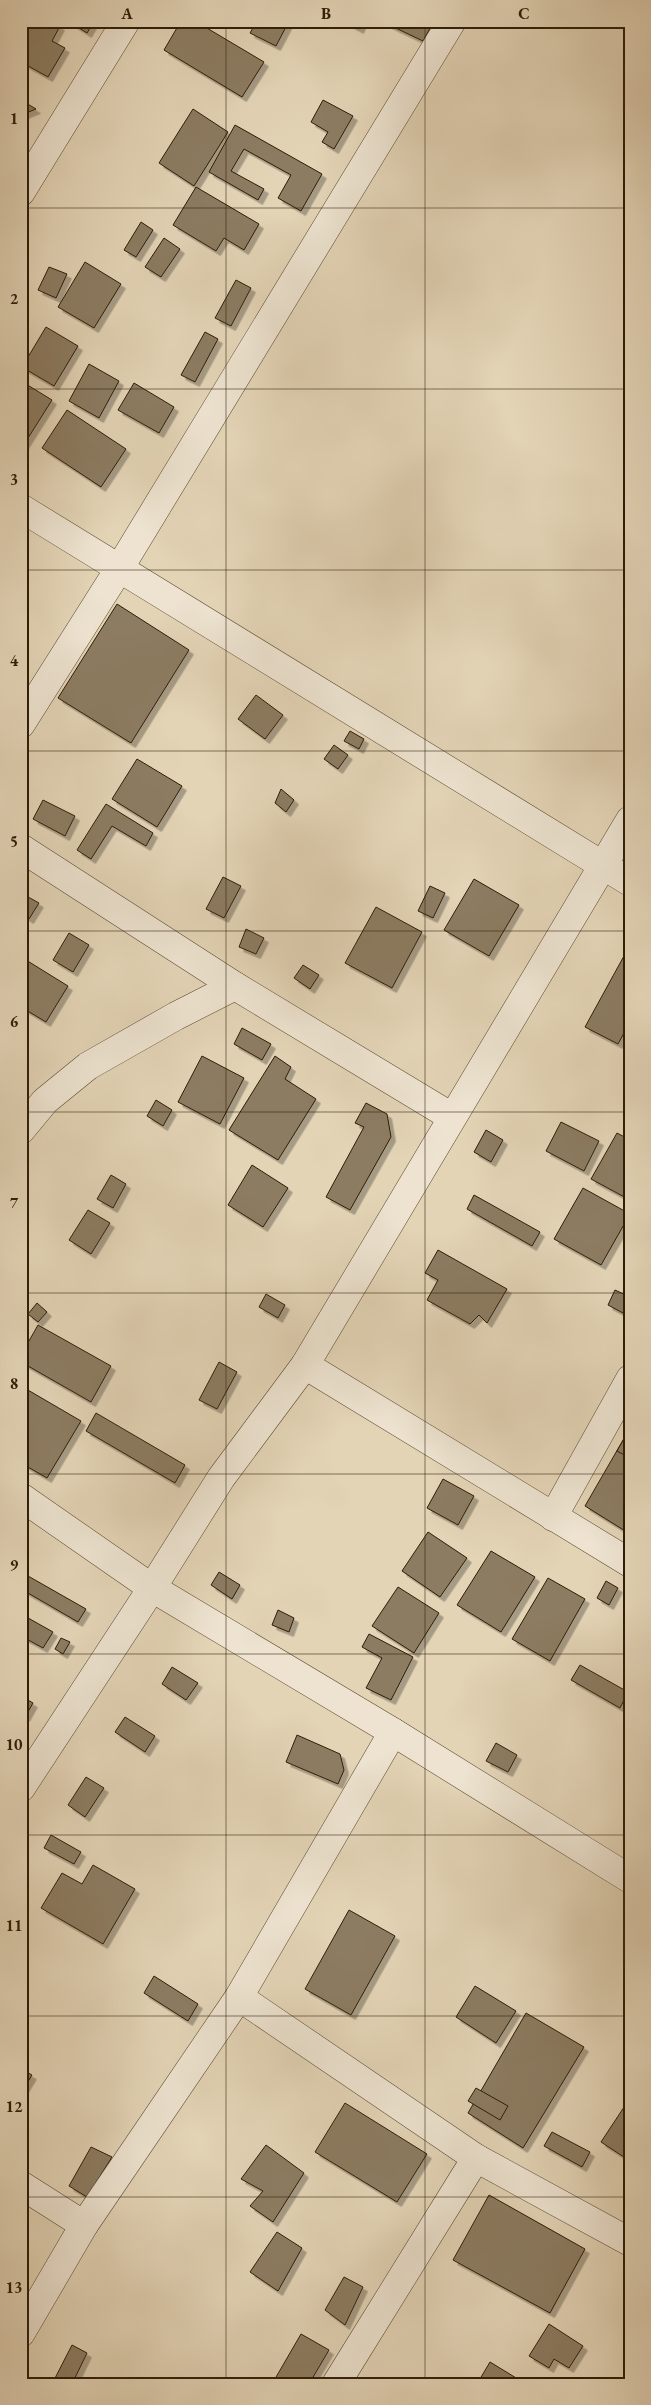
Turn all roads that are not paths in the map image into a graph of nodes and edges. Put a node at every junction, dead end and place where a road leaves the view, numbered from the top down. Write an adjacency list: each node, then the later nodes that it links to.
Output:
1 (126, 21): 3 (street)
2 (452, 21): 5 (street)
3 (24, 180)
4 (21, 508): 5 (street)
5 (119, 569): 6 (street); 9 (street)
6 (21, 724)
7 (630, 820): 9 (street)
8 (21, 848): 11 (street)
9 (602, 865): 10 (street); 12 (street)
10 (630, 882)
11 (235, 986): 12 (street); 13 (street)
12 (452, 1117): 14 (street)
13 (21, 1130)
14 (305, 1365): 17 (street); 19 (street)
15 (630, 1379): 17 (street)
16 (21, 1497): 19 (street)
17 (553, 1517): 18 (street)
18 (630, 1564)
19 (152, 1588): 20 (street); 21 (street)
20 (394, 1732): 22 (street); 23 (street)
21 (21, 1788)
22 (630, 1879)
23 (239, 1997): 24 (street); 26 (street)
24 (476, 2158): 27 (street); 29 (street)
25 (21, 2185): 26 (street)
26 (84, 2225): 28 (street)
27 (630, 2242)
28 (21, 2333)
29 (336, 2384)

